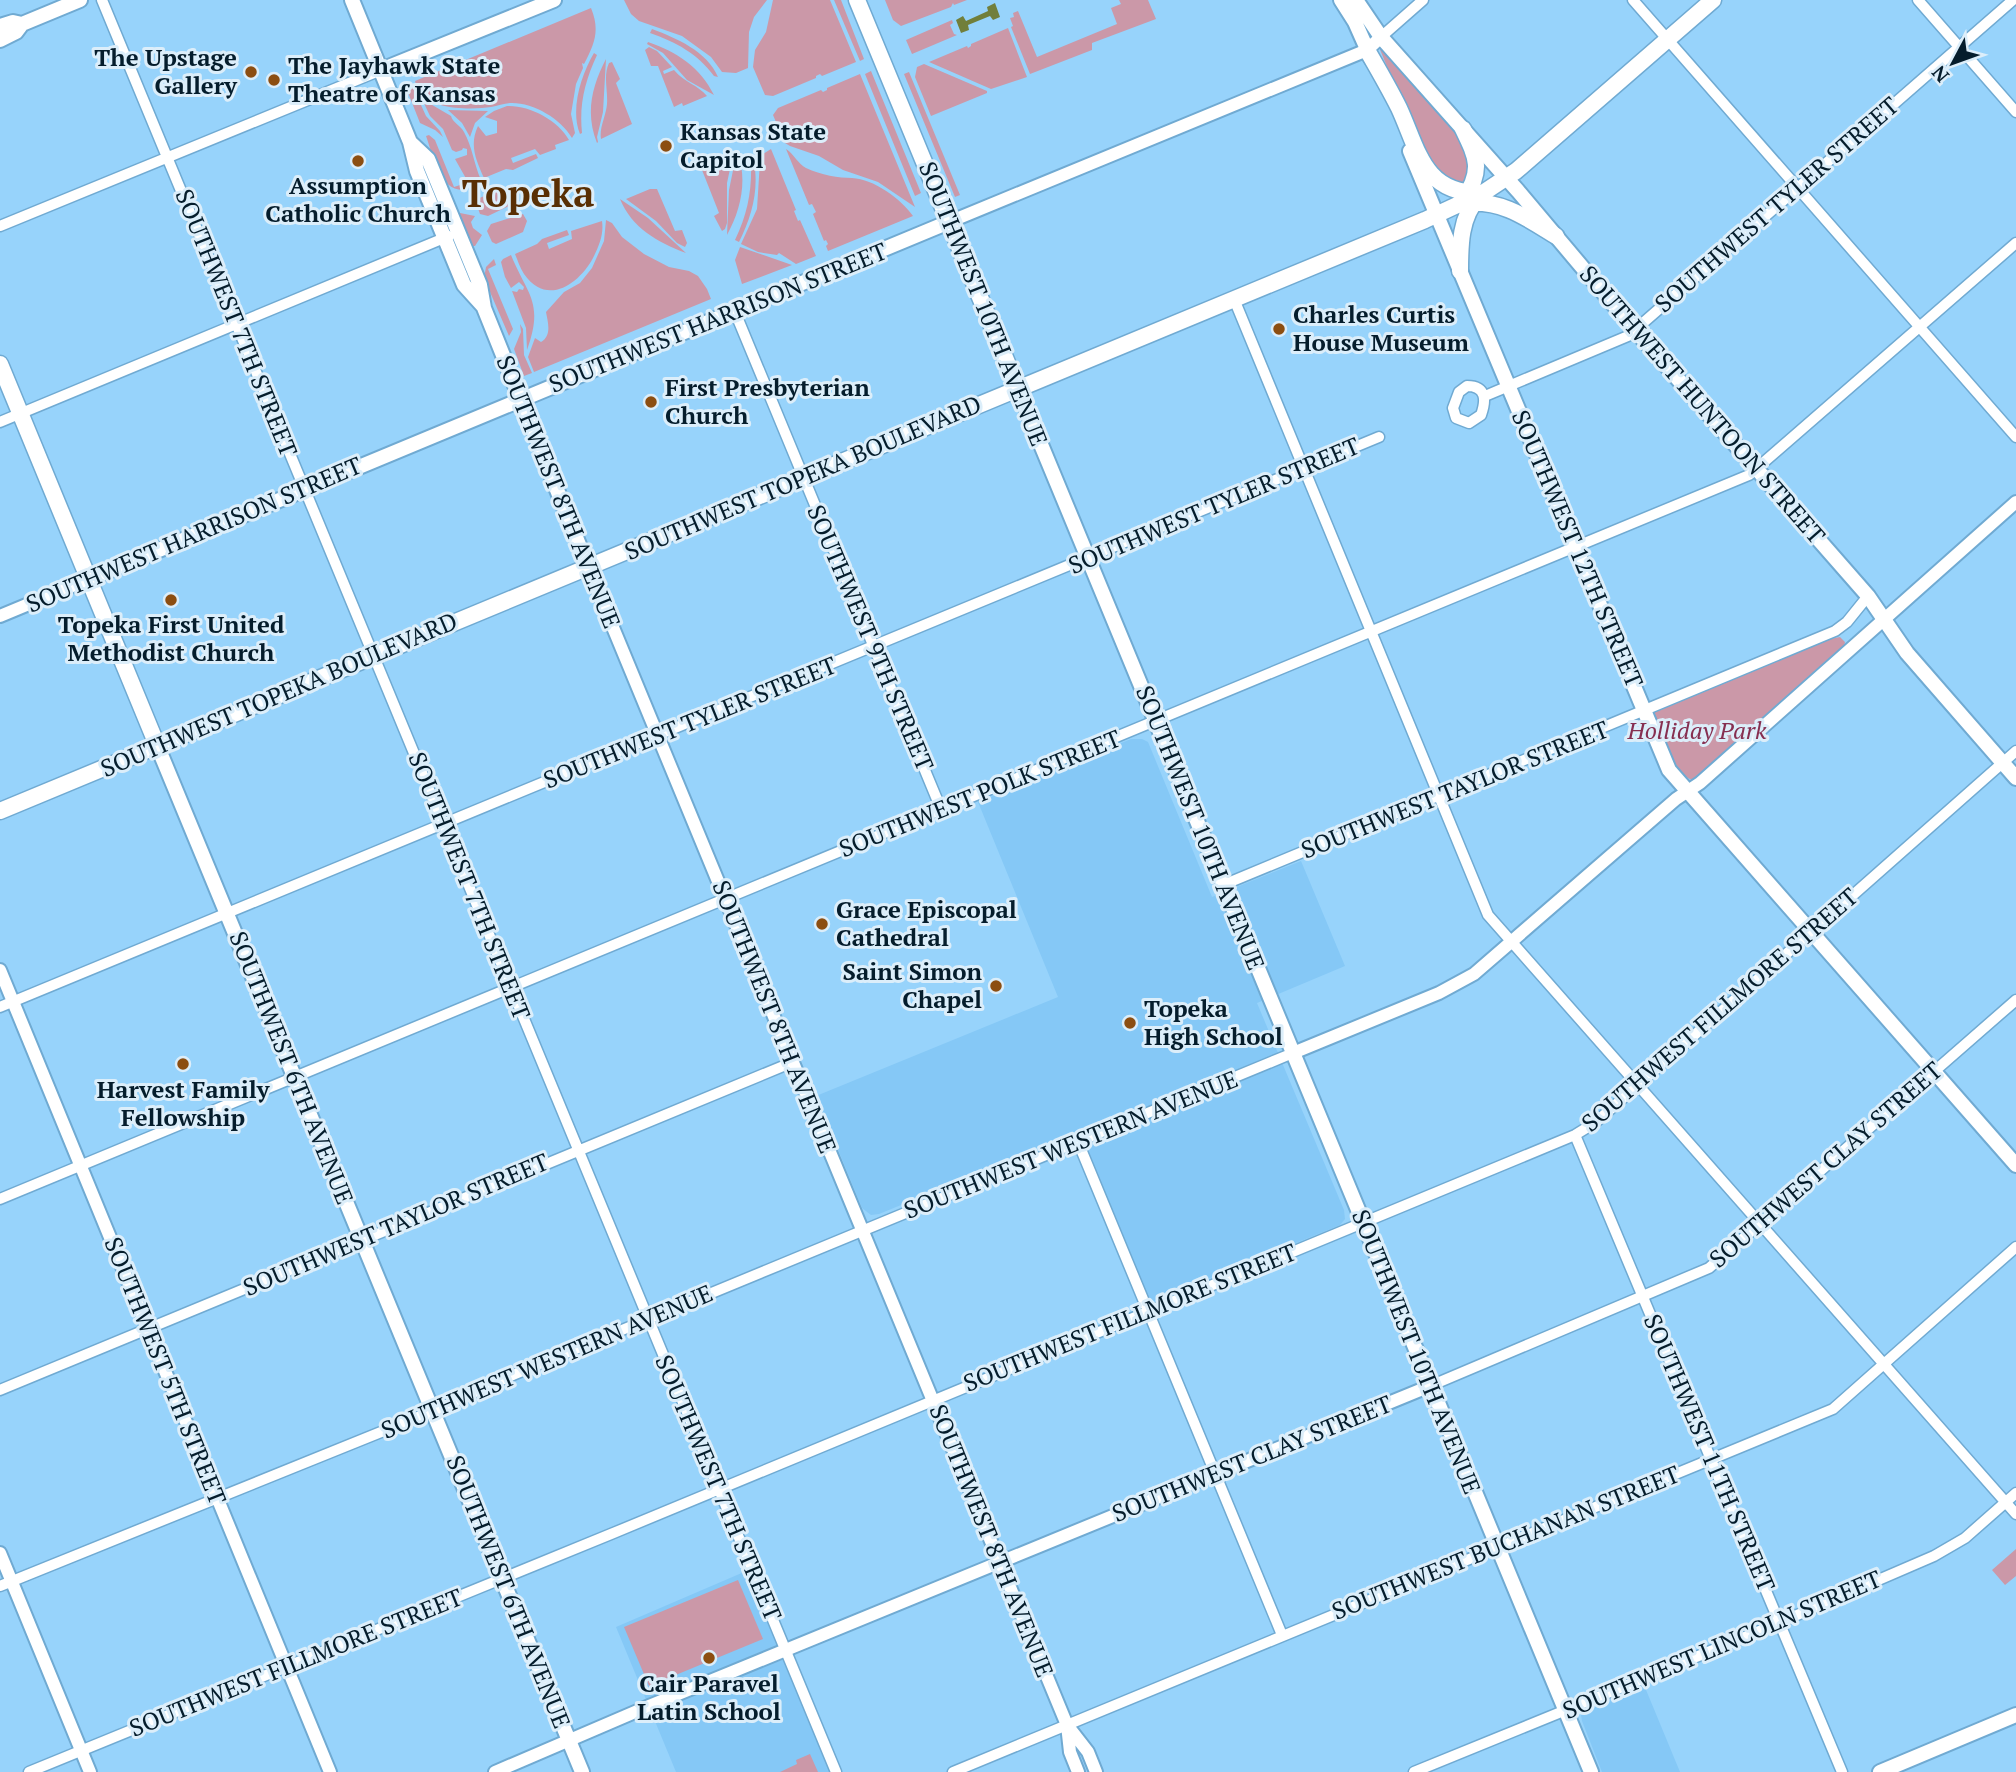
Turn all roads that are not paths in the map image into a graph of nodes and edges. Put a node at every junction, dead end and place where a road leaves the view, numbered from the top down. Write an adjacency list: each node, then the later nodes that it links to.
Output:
1 (80, 0): 13 (main road)
2 (102, 0): 23 (street, SOUTHWEST 7TH STREET)
3 (352, 0): 20 (main road, SOUTHWEST 8TH AVENUE)
4 (554, 0): 20 (main road)
5 (857, 0): 28 (main road, SOUTHWEST 10TH AVENUE)
6 (1341, 0): 19 (main road, SOUTHWEST 12TH STREET)
7 (1356, 0): 15 (main road)
8 (1423, 0): 15 (street, SOUTHWEST HARRISON STREET)
9 (1633, 0): 16 (street)
10 (1713, 0): 16 (main road, SOUTHWEST TOPEKA BOULEVARD)
11 (1918, 0): 18 (street)
12 (2013, 0): 18 (street, SOUTHWEST TYLER STREET)
13 (22, 24): 14 (main road); 17 (main road)
14 (0, 26)
15 (1381, 37): 19 (street, SOUTHWEST HARRISON STREET); 22 (main road, SOUTHWEST HUNTOON STREET)
16 (1667, 39): 24 (main road, SOUTHWEST TOPEKA BOULEVARD); 25 (street)
17 (0, 40)
18 (1959, 47): 21 (street); 25 (street, SOUTHWEST TYLER STREET)
19 (1367, 50): 26 (main road); 27 (main road, SOUTHWEST 12TH STREET); 28 (street, SOUTHWEST HARRISON STREET)
20 (381, 70): 23 (street); 30 (main road, SOUTHWEST 8TH AVENUE)
21 (2016, 112)
22 (1463, 129): 24 (main road, SOUTHWEST HUNTOON STREET); 26 (main road)
23 (167, 158): 29 (street); 36 (street, SOUTHWEST 7TH STREET)
24 (1507, 178): 26 (main road, SOUTHWEST TOPEKA BOULEVARD); 31 (main road, SOUTHWEST HUNTOON STREET)
25 (1797, 187): 37 (street); 38 (street, SOUTHWEST TYLER STREET)
26 (1471, 198): 27 (main road, SOUTHWEST TOPEKA BOULEVARD); 31 (main road); 33 (main road)
27 (1436, 215): 33 (main road, SOUTHWEST 12TH STREET); 34 (main road, SOUTHWEST TOPEKA BOULEVARD)
28 (949, 222): 35 (main road, SOUTHWEST HARRISON STREET); 41 (main road, SOUTHWEST 10TH AVENUE)
29 (0, 226)
30 (451, 235): 36 (street); 43 (main road, SOUTHWEST 8TH AVENUE)
31 (1556, 236): 38 (main road, SOUTHWEST HUNTOON STREET)
32 (2016, 243): 37 (street, SOUTHWEST POLK STREET)
33 (1460, 271): 40 (main road, SOUTHWEST 12TH STREET)
34 (1234, 299): 41 (main road, SOUTHWEST TOPEKA BOULEVARD); 49 (street)
35 (735, 312): 43 (main road, SOUTHWEST HARRISON STREET); 50 (street, SOUTHWEST 9TH STREET)
36 (236, 324): 44 (street); 51 (street, SOUTHWEST 7TH STREET)
37 (1919, 327): 47 (street); 48 (street, SOUTHWEST POLK STREET)
38 (1635, 330): 40 (street, SOUTHWEST TYLER STREET); 48 (main road, SOUTHWEST HUNTOON STREET)
39 (0, 365): 44 (main road, SOUTHWEST 6TH AVENUE)
40 (1508, 386): 42 (street, SOUTHWEST TYLER STREET); 53 (main road, SOUTHWEST 12TH STREET)
41 (1018, 389): 50 (main road, SOUTHWEST TOPEKA BOULEVARD); 54 (main road, SOUTHWEST 10TH AVENUE)
42 (1485, 396)
43 (521, 400): 51 (main road, SOUTHWEST HARRISON STREET); 55 (main road, SOUTHWEST 8TH AVENUE)
44 (20, 414): 45 (street); 56 (main road, SOUTHWEST 6TH AVENUE)
45 (0, 422)
46 (1379, 437): 49 (street, SOUTHWEST TYLER STREET)
47 (2016, 437)
48 (1756, 468): 53 (street, SOUTHWEST POLK STREET); 57 (main road, SOUTHWEST HUNTOON STREET)
49 (1303, 469): 54 (street, SOUTHWEST TYLER STREET); 60 (street)
50 (803, 478): 55 (main road, SOUTHWEST TOPEKA BOULEVARD); 61 (street, SOUTHWEST 9TH STREET)
51 (304, 489): 56 (main road, SOUTHWEST HARRISON STREET); 62 (street, SOUTHWEST 7TH STREET)
52 (2016, 502): 59 (street, SOUTHWEST WESTERN AVENUE)
53 (1576, 548): 60 (street, SOUTHWEST POLK STREET); 63 (main road, SOUTHWEST 12TH STREET)
54 (1088, 558): 61 (street, SOUTHWEST TYLER STREET); 64 (main road, SOUTHWEST 10TH AVENUE)
55 (588, 567): 62 (main road, SOUTHWEST TOPEKA BOULEVARD); 65 (street, SOUTHWEST 8TH AVENUE)
56 (89, 579): 58 (street, SOUTHWEST HARRISON STREET); 66 (main road, SOUTHWEST 6TH AVENUE)
57 (1868, 596): 59 (main road, SOUTHWEST HUNTOON STREET); 63 (street, SOUTHWEST TAYLOR STREET)
58 (0, 616)
59 (1884, 619): 68 (main road, SOUTHWEST HUNTOON STREET); 70 (street, SOUTHWEST WESTERN AVENUE)
60 (1370, 633): 64 (street, SOUTHWEST POLK STREET); 71 (street)
61 (874, 646): 65 (street, SOUTHWEST TYLER STREET); 72 (street, SOUTHWEST 9TH STREET)
62 (373, 656): 66 (main road, SOUTHWEST TOPEKA BOULEVARD); 74 (street, SOUTHWEST 7TH STREET)
63 (1645, 712): 70 (main road, SOUTHWEST 12TH STREET); 71 (street, SOUTHWEST TAYLOR STREET)
64 (1156, 722): 72 (street, SOUTHWEST POLK STREET); 75 (main road, SOUTHWEST 10TH AVENUE)
65 (658, 736): 74 (street, SOUTHWEST TYLER STREET); 76 (street, SOUTHWEST 8TH AVENUE)
66 (157, 745): 73 (main road, SOUTHWEST TOPEKA BOULEVARD); 77 (main road, SOUTHWEST 6TH AVENUE)
67 (2016, 751): 68 (street, SOUTHWEST FILLMORE STREET)
68 (2003, 763): 69 (main road, SOUTHWEST HUNTOON STREET); 78 (street, SOUTHWEST FILLMORE STREET)
69 (2016, 778)
70 (1687, 790): 78 (main road, SOUTHWEST 12TH STREET); 79 (street, SOUTHWEST WESTERN AVENUE)
71 (1439, 797): 75 (street, SOUTHWEST TAYLOR STREET); 79 (street)
72 (941, 809): 76 (street, SOUTHWEST POLK STREET)
73 (0, 811)
74 (443, 825): 77 (street, SOUTHWEST TYLER STREET); 81 (street, SOUTHWEST 7TH STREET)
75 (1223, 885): 85 (main road, SOUTHWEST 10TH AVENUE)
76 (725, 899): 81 (street, SOUTHWEST POLK STREET); 86 (street, SOUTHWEST 8TH AVENUE)
77 (227, 914): 83 (street, SOUTHWEST TYLER STREET); 88 (main road, SOUTHWEST 6TH AVENUE)
78 (1811, 932): 87 (main road, SOUTHWEST 12TH STREET); 89 (street, SOUTHWEST FILLMORE STREET)
79 (1511, 942): 85 (street, SOUTHWEST WESTERN AVENUE); 89 (street)
80 (0, 970): 83 (street, SOUTHWEST 5TH STREET)
81 (510, 987): 88 (street, SOUTHWEST POLK STREET); 92 (street, SOUTHWEST 7TH STREET)
82 (2016, 1000): 87 (street, SOUTHWEST CLAY STREET)
83 (13, 1002): 84 (street, SOUTHWEST TYLER STREET); 94 (street, SOUTHWEST 5TH STREET)
84 (0, 1007)
85 (1293, 1053): 91 (street, SOUTHWEST WESTERN AVENUE); 96 (main road, SOUTHWEST 10TH AVENUE)
86 (793, 1062): 92 (street, SOUTHWEST TAYLOR STREET); 98 (street, SOUTHWEST 8TH AVENUE)
87 (1934, 1072): 93 (main road, SOUTHWEST 12TH STREET); 97 (street, SOUTHWEST CLAY STREET)
88 (294, 1077): 94 (street, SOUTHWEST POLK STREET); 99 (main road, SOUTHWEST 6TH AVENUE)
89 (1637, 1085): 90 (street, SOUTHWEST FILLMORE STREET); 97 (street)
90 (1576, 1135): 96 (street, SOUTHWEST FILLMORE STREET); 101 (street, SOUTHWEST 11TH STREET)
91 (1078, 1142): 98 (street, SOUTHWEST WESTERN AVENUE); 102 (street)
92 (577, 1150): 99 (street, SOUTHWEST TAYLOR STREET); 103 (street, SOUTHWEST 7TH STREET)
93 (2016, 1165)
94 (81, 1166): 95 (street, SOUTHWEST POLK STREET); 104 (street, SOUTHWEST 5TH STREET)
95 (0, 1199)
96 (1363, 1223): 102 (street, SOUTHWEST FILLMORE STREET); 106 (main road, SOUTHWEST 10TH AVENUE)
97 (1760, 1225): 101 (street, SOUTHWEST CLAY STREET); 105 (street)
98 (863, 1231): 103 (street, SOUTHWEST WESTERN AVENUE); 108 (street, SOUTHWEST 8TH AVENUE)
99 (362, 1239): 104 (street, SOUTHWEST TAYLOR STREET); 109 (main road, SOUTHWEST 6TH AVENUE)
100 (2016, 1247): 105 (street, SOUTHWEST BUCHANAN STREET)
101 (1643, 1297): 106 (street, SOUTHWEST CLAY STREET); 110 (street, SOUTHWEST 11TH STREET)
102 (1147, 1311): 108 (street, SOUTHWEST FILLMORE STREET); 111 (street)
103 (647, 1320): 109 (street, SOUTHWEST WESTERN AVENUE); 112 (street, SOUTHWEST 7TH STREET)
104 (148, 1329): 107 (street, SOUTHWEST TAYLOR STREET); 114 (street, SOUTHWEST 5TH STREET)
105 (1883, 1365): 110 (street, SOUTHWEST BUCHANAN STREET); 115 (street)
106 (1430, 1386): 111 (street, SOUTHWEST CLAY STREET); 117 (main road, SOUTHWEST 10TH AVENUE)
107 (0, 1390)
108 (932, 1400): 112 (street, SOUTHWEST FILLMORE STREET); 119 (street, SOUTHWEST 8TH AVENUE)
109 (432, 1411): 114 (street, SOUTHWEST WESTERN AVENUE); 120 (main road, SOUTHWEST 6TH AVENUE)
110 (1711, 1459): 117 (street, SOUTHWEST BUCHANAN STREET); 122 (street, SOUTHWEST 11TH STREET)
111 (1215, 1474): 119 (street, SOUTHWEST CLAY STREET); 123 (street)
112 (718, 1490): 120 (street, SOUTHWEST FILLMORE STREET); 124 (street, SOUTHWEST 7TH STREET)
113 (2016, 1493): 115 (street, SOUTHWEST LINCOLN STREET)
114 (217, 1498): 121 (street, SOUTHWEST WESTERN AVENUE); 125 (street, SOUTHWEST 5TH STREET)
115 (2006, 1502): 116 (street); 122 (street, SOUTHWEST LINCOLN STREET)
116 (2016, 1514)
117 (1497, 1548): 123 (street, SOUTHWEST BUCHANAN STREET); 126 (main road, SOUTHWEST 10TH AVENUE)
118 (0, 1553): 121 (street)
119 (999, 1562): 124 (street, SOUTHWEST CLAY STREET); 128 (street, SOUTHWEST 8TH AVENUE)
120 (502, 1578): 125 (street, SOUTHWEST FILLMORE STREET); 129 (main road, SOUTHWEST 6TH AVENUE)
121 (6, 1584): 130 (street)
122 (1779, 1623): 126 (street, SOUTHWEST LINCOLN STREET); 142 (street, SOUTHWEST 11TH STREET)
123 (1282, 1635): 128 (street, SOUTHWEST BUCHANAN STREET)
124 (785, 1650): 129 (street, SOUTHWEST CLAY STREET); 136 (street, SOUTHWEST 7TH STREET)
125 (287, 1667): 130 (street, SOUTHWEST FILLMORE STREET); 133 (street, SOUTHWEST 5TH STREET)
126 (1565, 1710): 140 (street, SOUTHWEST LINCOLN STREET); 141 (main road, SOUTHWEST 10TH AVENUE)
127 (2016, 1715): 143 (main road)
128 (1067, 1725): 137 (street, SOUTHWEST BUCHANAN STREET); 138 (street, SOUTHWEST 8TH AVENUE); 139 (street, SOUTHWEST 8TH AVENUE)
129 (569, 1741): 134 (street, SOUTHWEST CLAY STREET); 135 (main road, SOUTHWEST 6TH AVENUE)
130 (81, 1750): 131 (street, SOUTHWEST FILLMORE STREET); 132 (street)
131 (29, 1772)
132 (90, 1772)
133 (330, 1772)
134 (495, 1772)
135 (582, 1772)
136 (835, 1772)
137 (953, 1772)
138 (1078, 1772)
139 (1096, 1772)
140 (1414, 1772)
141 (1591, 1772)
142 (1842, 1772)
143 (1880, 1772)

